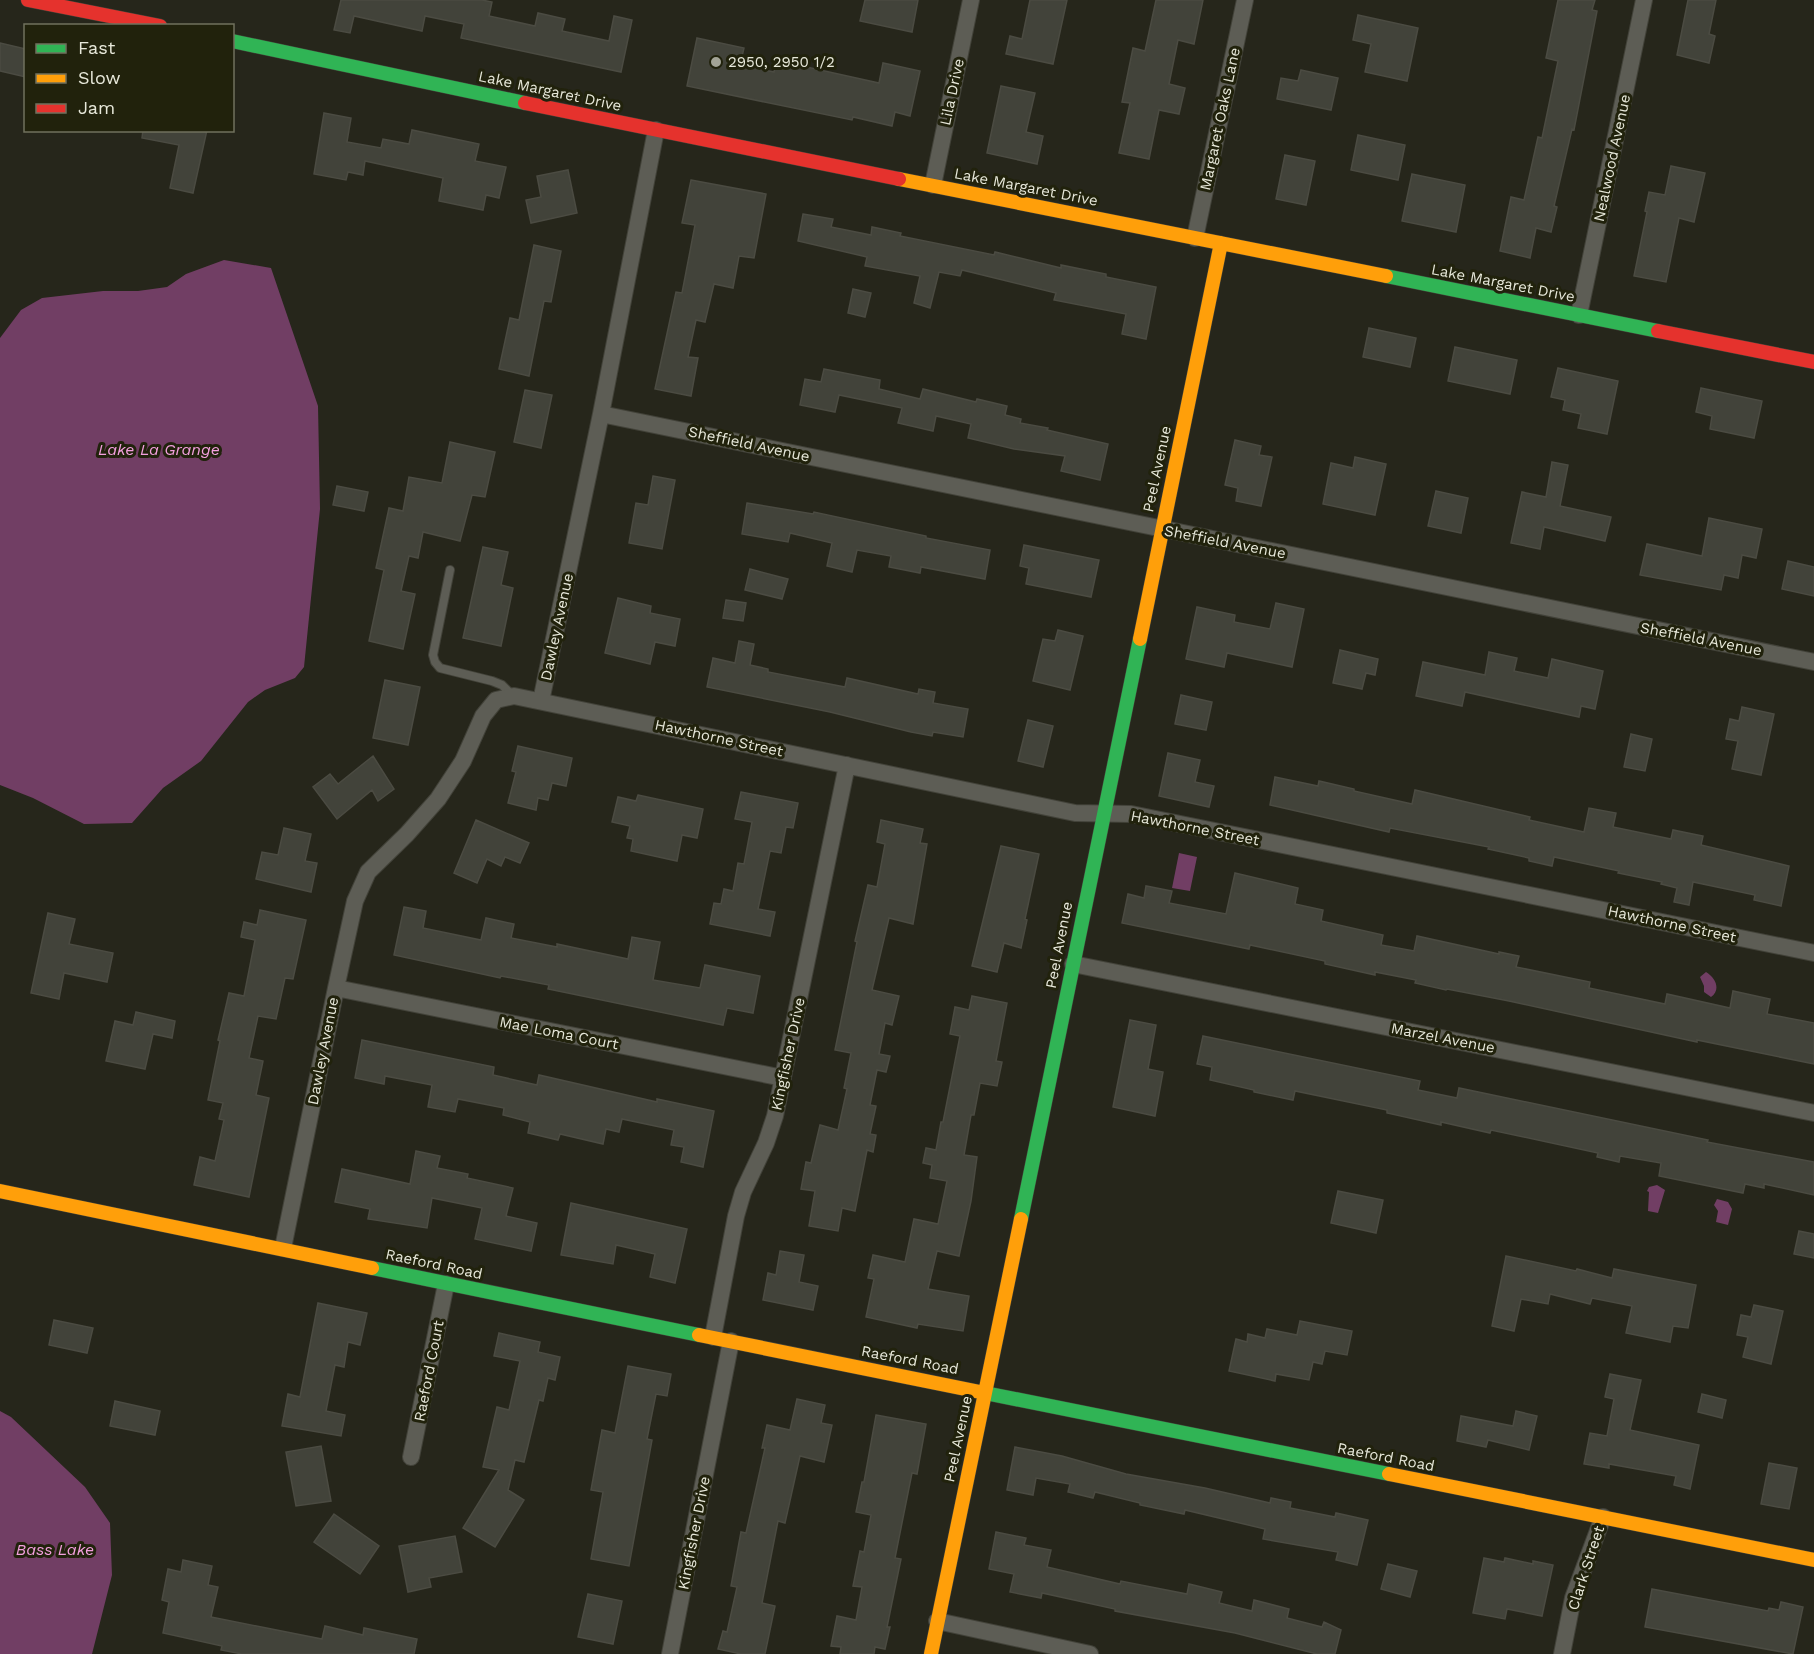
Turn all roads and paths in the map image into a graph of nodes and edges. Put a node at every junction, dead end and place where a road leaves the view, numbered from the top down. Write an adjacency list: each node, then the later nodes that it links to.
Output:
1 (28, 0): 5 (street)
2 (971, 0): 9 (street, Lila Drive)
3 (1245, 0): 10 (street, Margaret Oaks Lane)
4 (1644, 0): 12 (street, Nealwood Avenue)
5 (70, 3): 6 (street)
6 (152, 24)
7 (234, 41): 8 (street, Lake Margaret Drive)
8 (656, 130): 9 (street, Lake Margaret Drive); 14 (street, Dawley Avenue)
9 (933, 185): 10 (street, Lake Margaret Drive)
10 (1195, 238): 11 (street, Lake Margaret Drive)
11 (1221, 243): 12 (street, Lake Margaret Drive); 15 (street, Peel Avenue)
12 (1579, 315): 13 (street, Lake Margaret Drive)
13 (1814, 362)
14 (601, 414): 15 (street, Sheffield Avenue); 19 (street, Dawley Avenue)
15 (1162, 530): 17 (street, Sheffield Avenue); 21 (street, Peel Avenue)
16 (450, 570): 18 (lane)
17 (1814, 662)
18 (514, 696): 19 (street, Dawley Avenue); 24 (street, Dawley Avenue)
19 (541, 700): 20 (street, Hawthorne Street)
20 (847, 765): 21 (street, Hawthorne Street); 25 (street, Kingfisher Drive)
21 (1103, 814): 22 (street, Hawthorne Street); 23 (street, Peel Avenue)
22 (1814, 953)
23 (1073, 964): 26 (street, Marzel Avenue); 32 (street, Peel Avenue)
24 (336, 988): 25 (street, Mae Loma Court); 28 (street, Dawley Avenue)
25 (783, 1078): 30 (street, Kingfisher Drive)
26 (1814, 1113)
27 (0, 1191): 28 (street, Raeford Road)
28 (283, 1248): 29 (street, Raeford Road)
29 (446, 1284): 30 (street, Raeford Road); 33 (street, Raeford Court)
30 (713, 1337): 31 (street, Raeford Road)
31 (732, 1341): 32 (street, Raeford Road); 37 (street, Kingfisher Drive)
32 (984, 1392): 34 (street, Raeford Road); 36 (street, Peel Avenue)
33 (411, 1457)
34 (1603, 1517): 35 (street, Raeford Road); 40 (street, Clark Street)
35 (1814, 1560)
36 (937, 1621): 38 (street, Peel Avenue); 39 (street)
37 (670, 1654)
38 (931, 1654)
39 (1090, 1654)
40 (1562, 1654)

